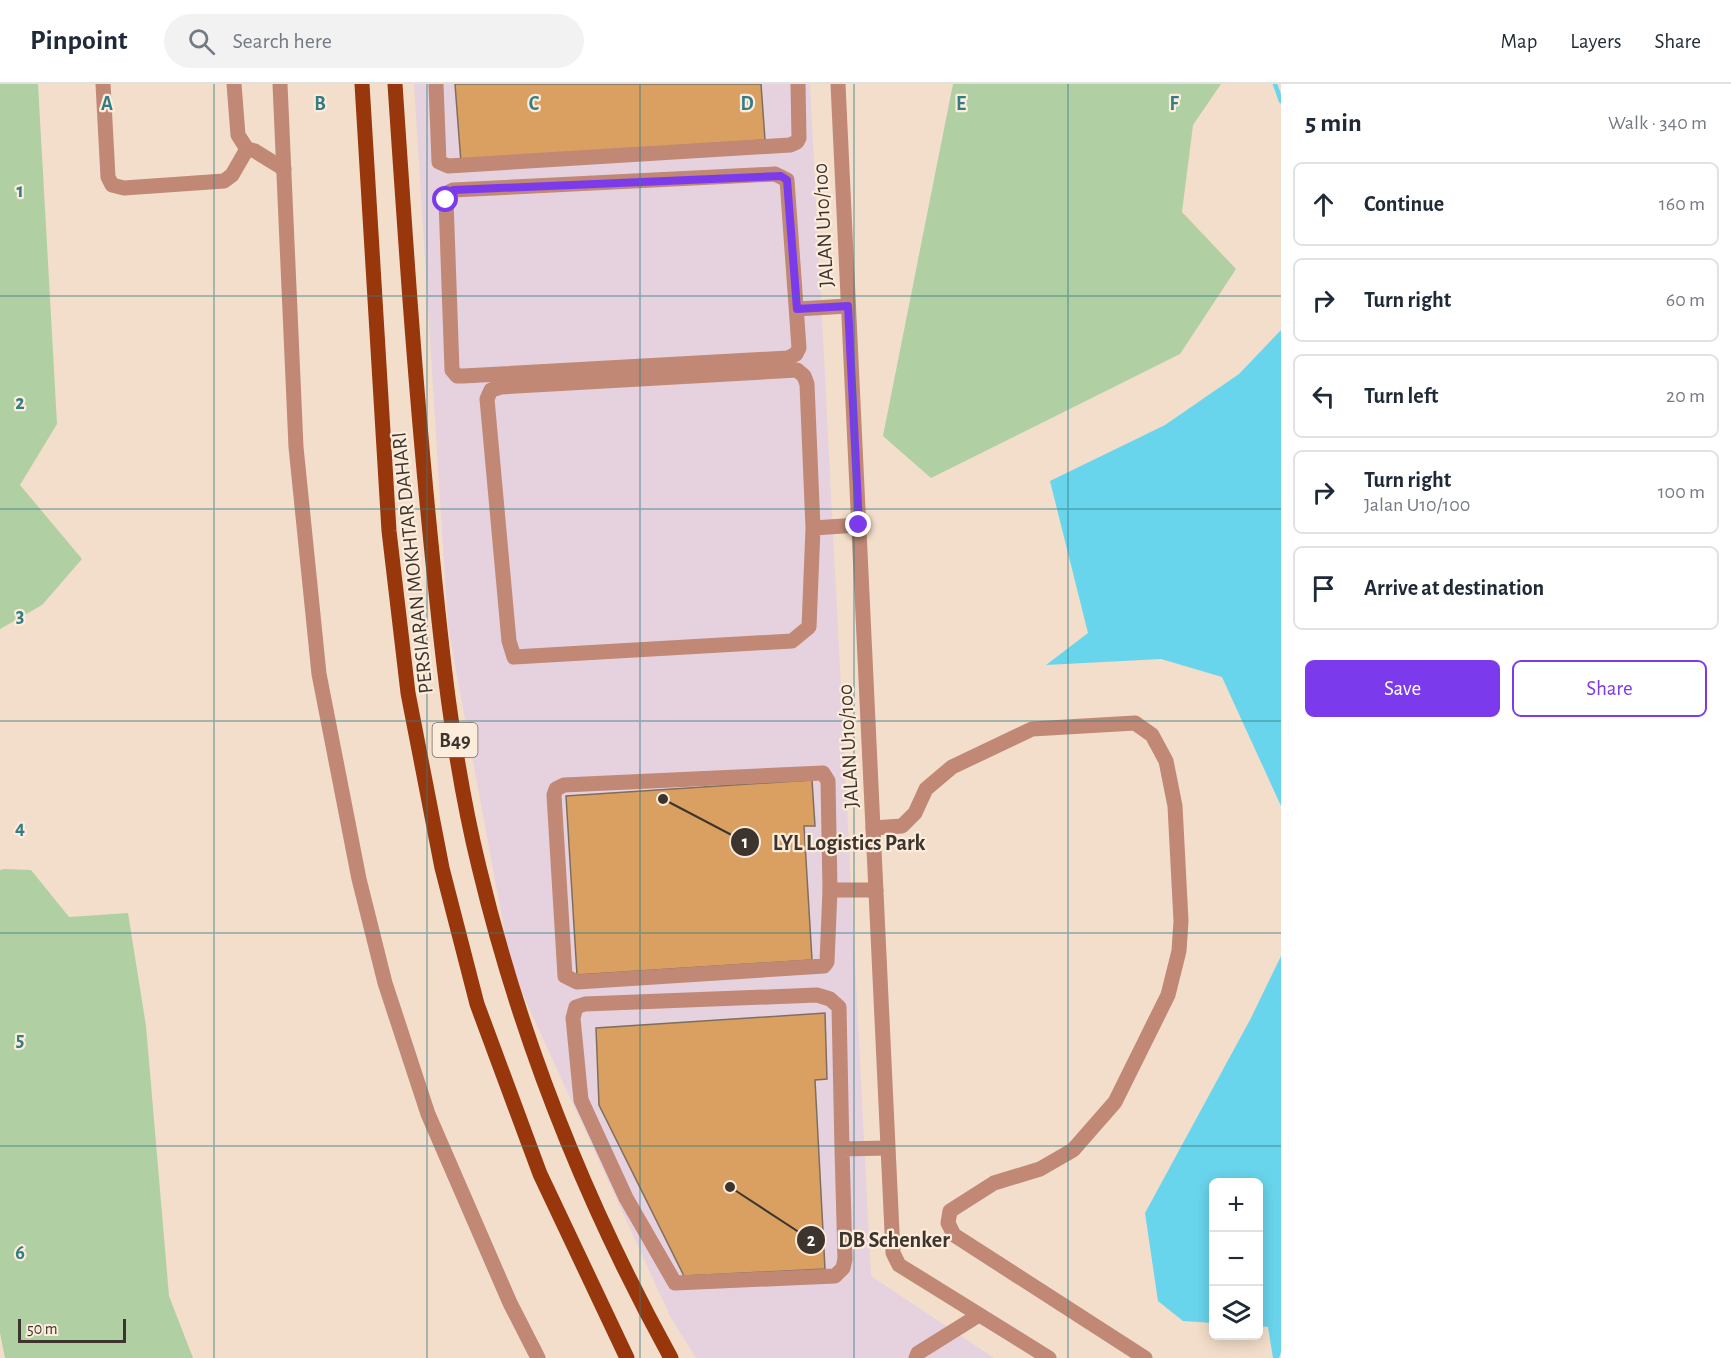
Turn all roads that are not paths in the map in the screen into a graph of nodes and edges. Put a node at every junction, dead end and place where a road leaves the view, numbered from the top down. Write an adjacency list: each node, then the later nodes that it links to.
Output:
1 (103, 84): 9 (street)
2 (234, 84): 9 (street)
3 (280, 84): 10 (street)
4 (362, 84): 22 (main road, PERSIARAN MOKHTAR DAHARI / B49)
5 (395, 84): 23 (main road, PERSIARAN MOKHTAR DAHARI / B49)
6 (436, 84): 7 (street)
7 (798, 84)
8 (838, 84): 11 (street, JALAN U10/100)
9 (247, 149): 10 (street)
10 (284, 169): 21 (street)
11 (848, 306): 12 (street); 13 (street, JALAN U10/100)
12 (797, 309): 12 (street)
13 (859, 525): 14 (street); 15 (street, JALAN U10/100)
14 (813, 528): 14 (street)
15 (873, 828): 17 (street, JALAN U10/100); 26 (street)
16 (830, 890): 16 (street); 17 (street)
17 (876, 890): 18 (street, JALAN U10/100)
18 (887, 1148): 19 (street); 20 (street, JALAN U10/100)
19 (842, 1149): 19 (street)
20 (979, 1315): 24 (street); 25 (street, JALAN U10/100)
21 (538, 1358)
22 (627, 1358)
23 (671, 1358)
24 (916, 1358)
25 (1049, 1358)
26 (1145, 1358)

